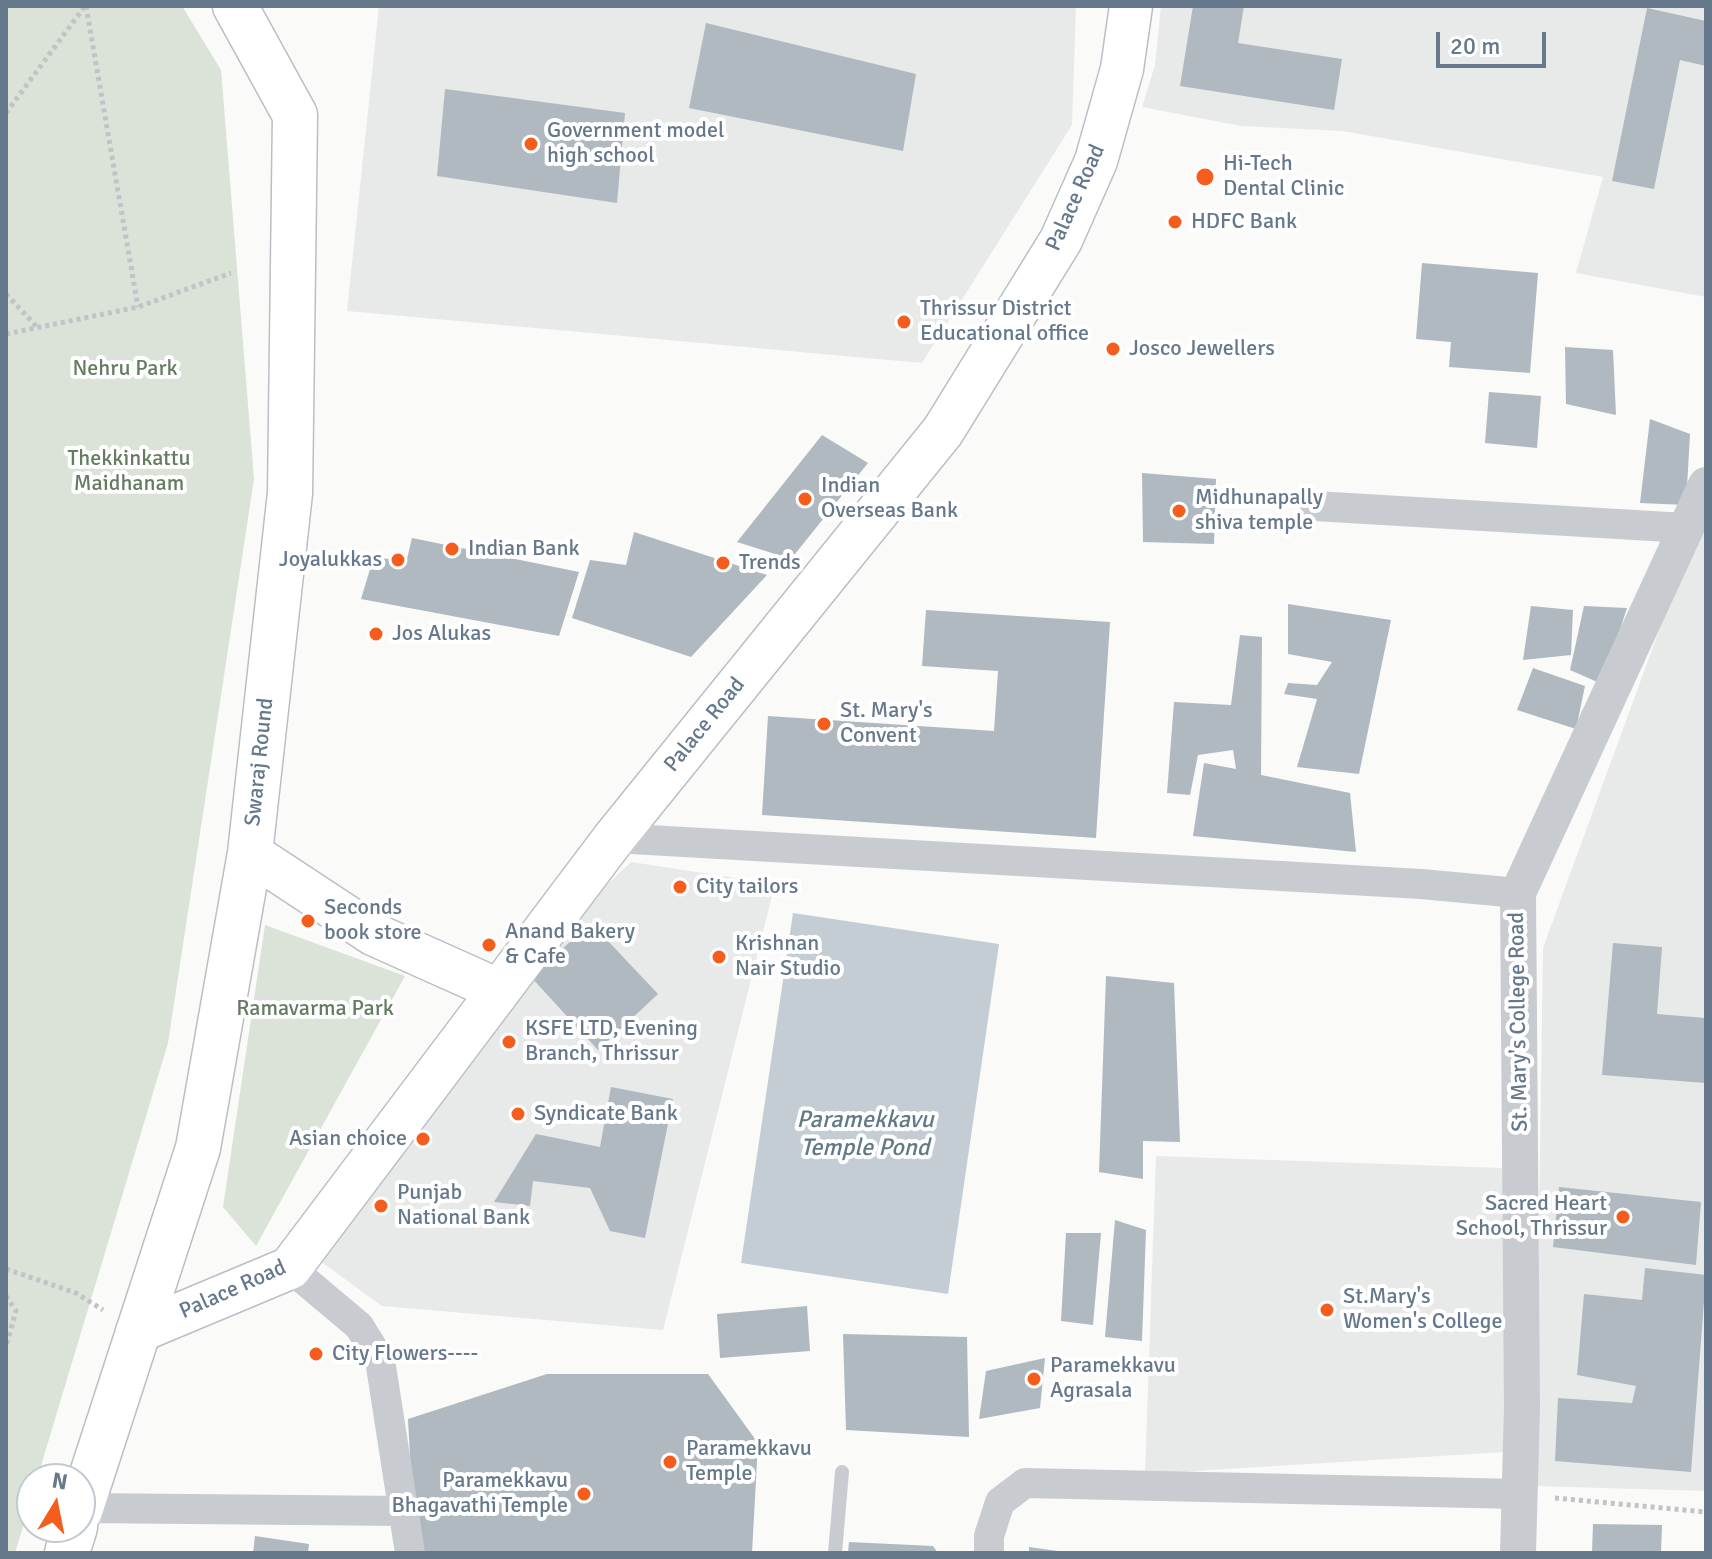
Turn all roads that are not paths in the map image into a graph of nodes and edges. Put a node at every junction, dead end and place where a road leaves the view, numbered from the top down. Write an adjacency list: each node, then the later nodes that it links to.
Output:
1 (235, 6): 7 (main road, Swaraj Round)
2 (1131, 6): 6 (main road, Palace Road)
3 (1706, 485): 5 (street, St. Mary's College Road)
4 (1315, 506): 5 (street)
5 (1695, 529): 8 (street, St. Mary's College Road)
6 (614, 838): 8 (street); 9 (main road, Palace Road)
7 (250, 853): 9 (main road); 11 (main road, Swaraj Round)
8 (1518, 893): 14 (street, St. Mary's College Road)
9 (498, 990): 10 (main road, Palace Road)
10 (290, 1268): 11 (main road, Palace Road); 16 (street)
11 (137, 1332): 12 (main road, Swaraj Round)
12 (95, 1463)
13 (842, 1472): 18 (lane)
14 (1518, 1494): 19 (street); 20 (street, St. Mary's College Road)
15 (96, 1510): 16 (street)
16 (404, 1511): 17 (street)
17 (410, 1553)
18 (835, 1553)
19 (989, 1553)
20 (1518, 1553)

